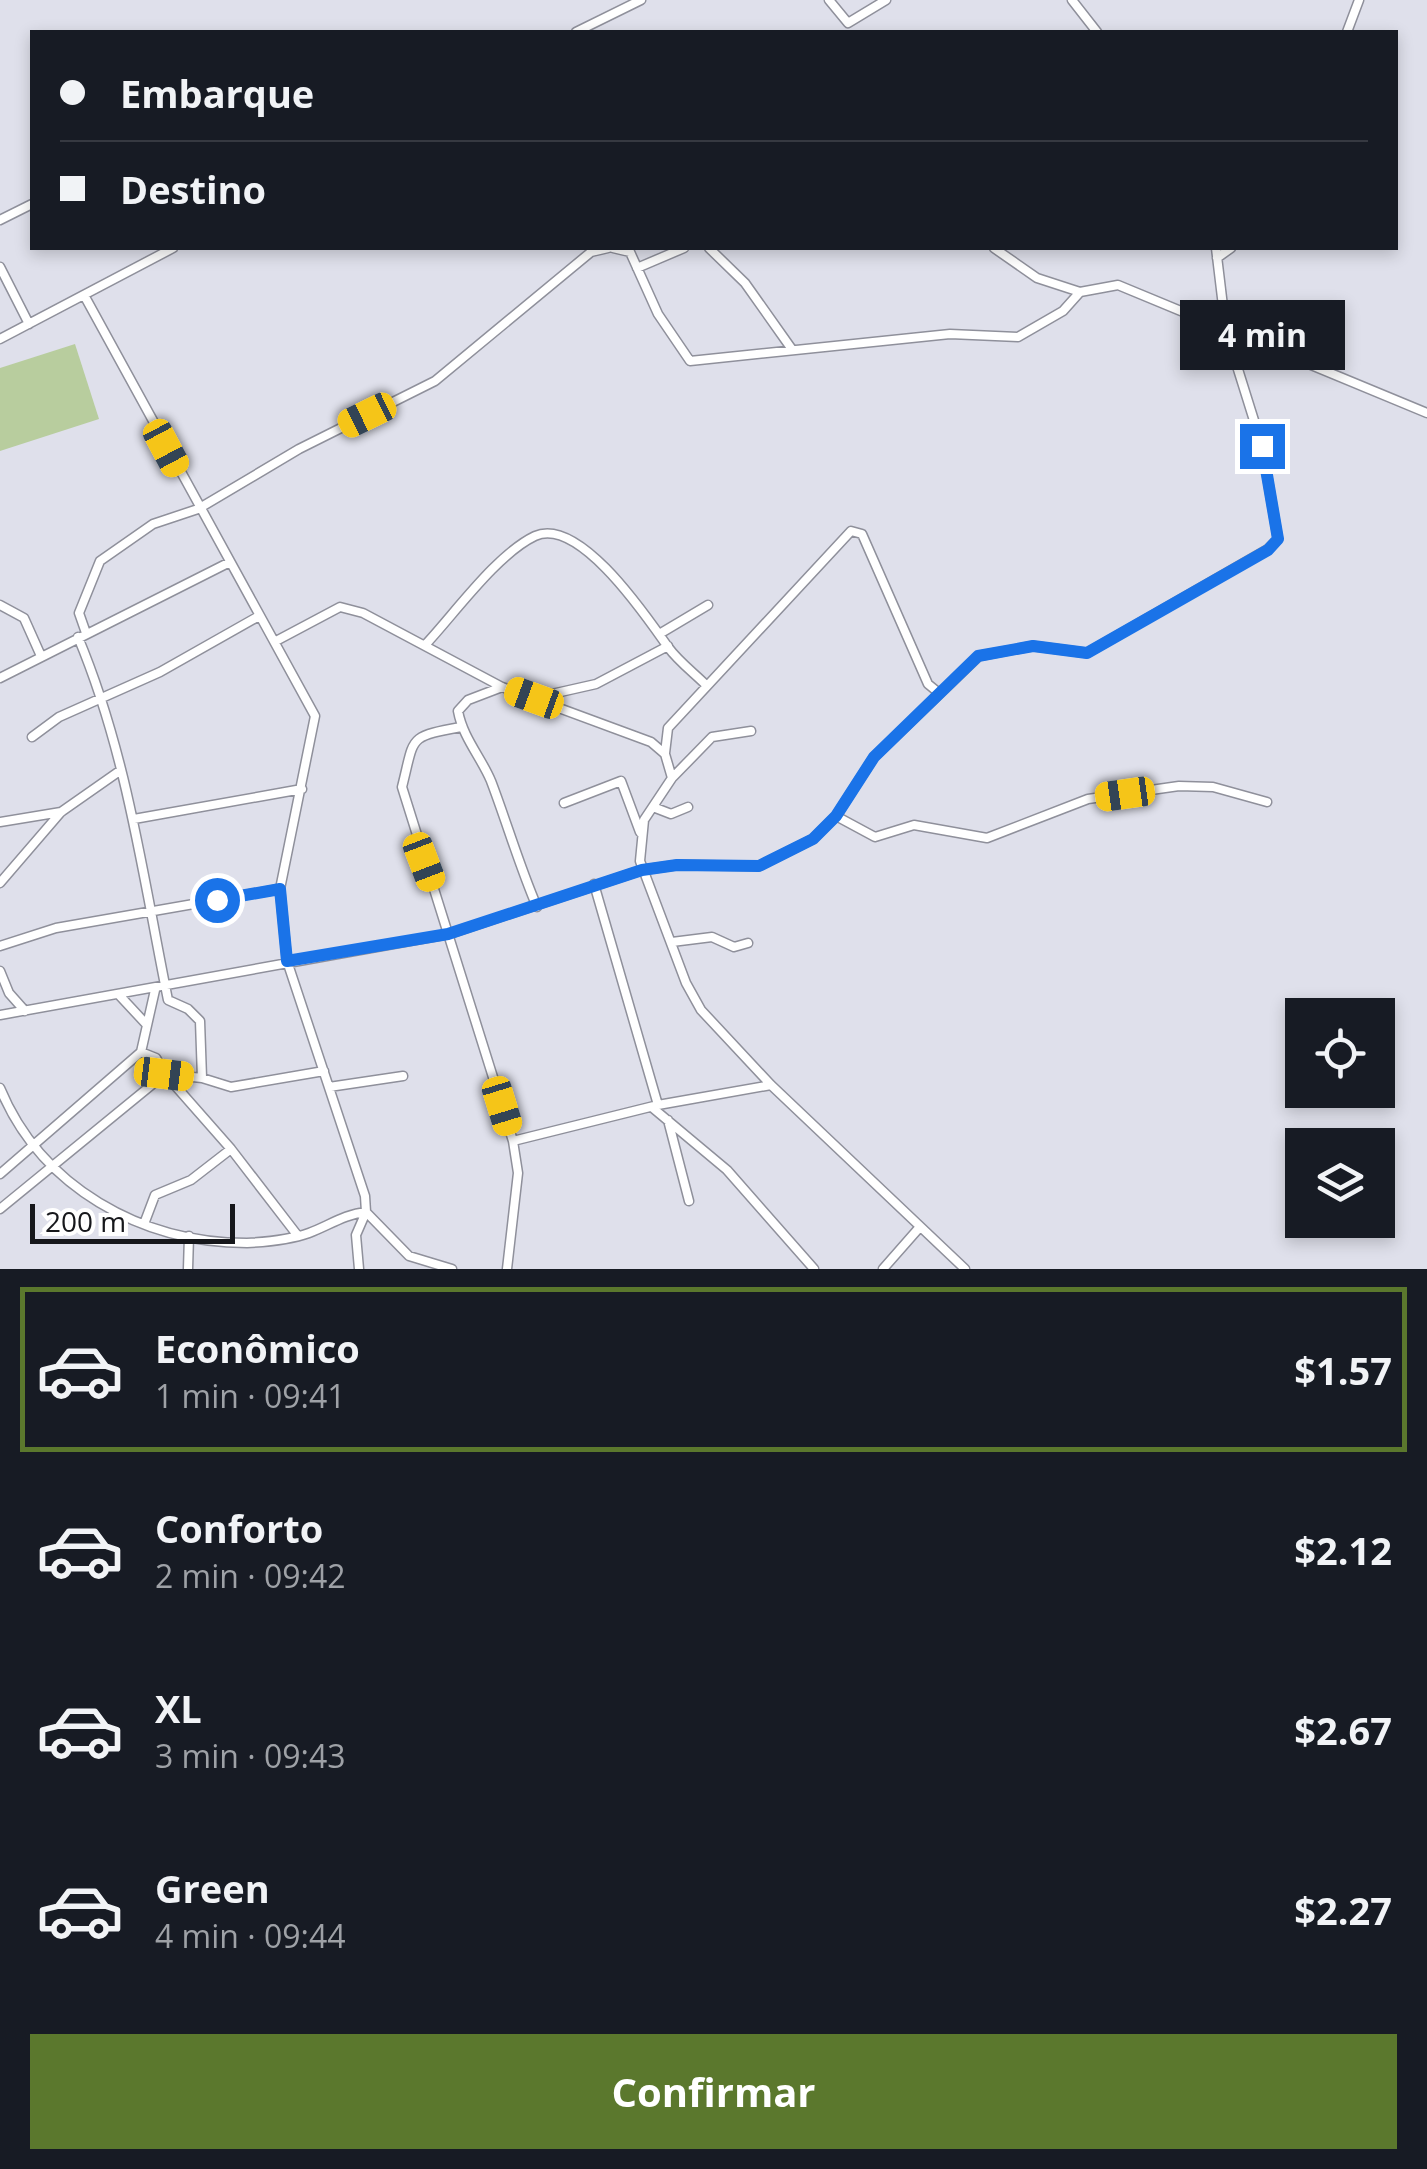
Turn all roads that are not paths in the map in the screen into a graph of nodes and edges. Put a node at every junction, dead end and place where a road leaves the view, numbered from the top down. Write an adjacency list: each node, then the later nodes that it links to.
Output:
1 (641, 0): 6 (street)
2 (829, 0): 3 (street)
3 (886, 0)
4 (1072, 0): 7 (street)
5 (1359, 0): 8 (street)
6 (580, 30)
7 (1095, 30)
8 (1349, 30)
9 (30, 205): 10 (street)
10 (0, 220)
11 (169, 250): 23 (street)
12 (601, 250): 29 (street)
13 (620, 250): 21 (street)
14 (679, 250): 21 (street)
15 (711, 250): 27 (street)
16 (997, 250): 22 (street)
17 (1216, 250): 19 (street)
18 (1228, 250): 19 (street)
19 (1217, 258): 25 (street)
20 (0, 266): 24 (street)
21 (637, 268): 27 (street)
22 (1080, 292): 25 (street); 27 (street)
23 (84, 295): 24 (street); 29 (street)
24 (30, 324): 26 (street)
25 (1226, 331): 28 (street); 43 (street)
26 (0, 338)
27 (792, 348)
28 (1427, 413)
29 (198, 509): 30 (street); 35 (street)
30 (228, 563): 33 (street); 35 (street)
31 (0, 604): 39 (street)
32 (708, 605): 34 (street)
33 (260, 616): 36 (street); 45 (street)
34 (662, 633): 37 (street); 38 (street)
35 (82, 635): 39 (street); 45 (street)
36 (276, 641): 37 (street); 52 (street)
37 (426, 644): 42 (street)
38 (668, 646): 41 (street); 44 (street)
39 (41, 656): 40 (street)
40 (0, 678)
41 (706, 685): 43 (street); 49 (street)
42 (502, 687): 44 (street); 46 (street)
43 (940, 693): 58 (street)
44 (534, 698): 49 (street)
45 (104, 700): 48 (street); 50 (street)
46 (461, 727): 66 (street); 68 (street)
47 (751, 732): 51 (street)
48 (32, 737)
49 (666, 754): 51 (street)
50 (122, 770): 57 (street); 59 (street)
51 (672, 778): 56 (street)
52 (302, 789): 59 (street); 65 (street)
53 (1267, 802): 58 (street)
54 (564, 804): 61 (street)
55 (688, 807): 56 (street)
56 (653, 808): 61 (street)
57 (61, 812): 60 (street); 63 (street)
58 (836, 816): 62 (street)
59 (134, 819): 67 (street)
60 (0, 822)
61 (640, 832): 62 (street)
62 (642, 870): 64 (street); 69 (street)
63 (0, 883)
64 (594, 884): 66 (street); 88 (street)
65 (280, 889): 67 (street); 72 (street)
66 (537, 907): 68 (street)
67 (154, 912): 71 (street); 74 (street)
68 (448, 934): 72 (street); 90 (street)
69 (672, 942): 70 (street); 85 (street)
70 (748, 943)
71 (0, 946)
72 (287, 961): 74 (street); 81 (street)
73 (0, 971): 77 (street)
74 (166, 987): 75 (street); 84 (street)
75 (155, 990): 76 (street); 79 (street)
76 (120, 996): 77 (street); 79 (street)
77 (25, 1012): 78 (street)
78 (0, 1016)
79 (147, 1025): 80 (street)
80 (141, 1052): 82 (street); 91 (street)
81 (324, 1071): 84 (street); 86 (street)
82 (164, 1074): 84 (street); 92 (street); 93 (street)
83 (403, 1076): 86 (street)
84 (202, 1078)
85 (771, 1085): 88 (street); 99 (street)
86 (329, 1087): 97 (street)
87 (0, 1088): 91 (street)
88 (656, 1107): 89 (street); 90 (street)
89 (668, 1120): 95 (street); 106 (street)
90 (512, 1141): 105 (street)
91 (33, 1146): 93 (street); 94 (street)
92 (230, 1148): 98 (street); 101 (street)
93 (50, 1168): 96 (street); 98 (street)
94 (0, 1174)
95 (688, 1200)
96 (0, 1209)
97 (366, 1212): 101 (street); 103 (street); 104 (street)
98 (144, 1224): 100 (street)
99 (918, 1228): 107 (street); 108 (street)
100 (189, 1236): 101 (street); 102 (street)
101 (298, 1236)
102 (188, 1269)
103 (358, 1269)
104 (452, 1269)
105 (508, 1269)
106 (814, 1269)
107 (883, 1269)
108 (966, 1269)

